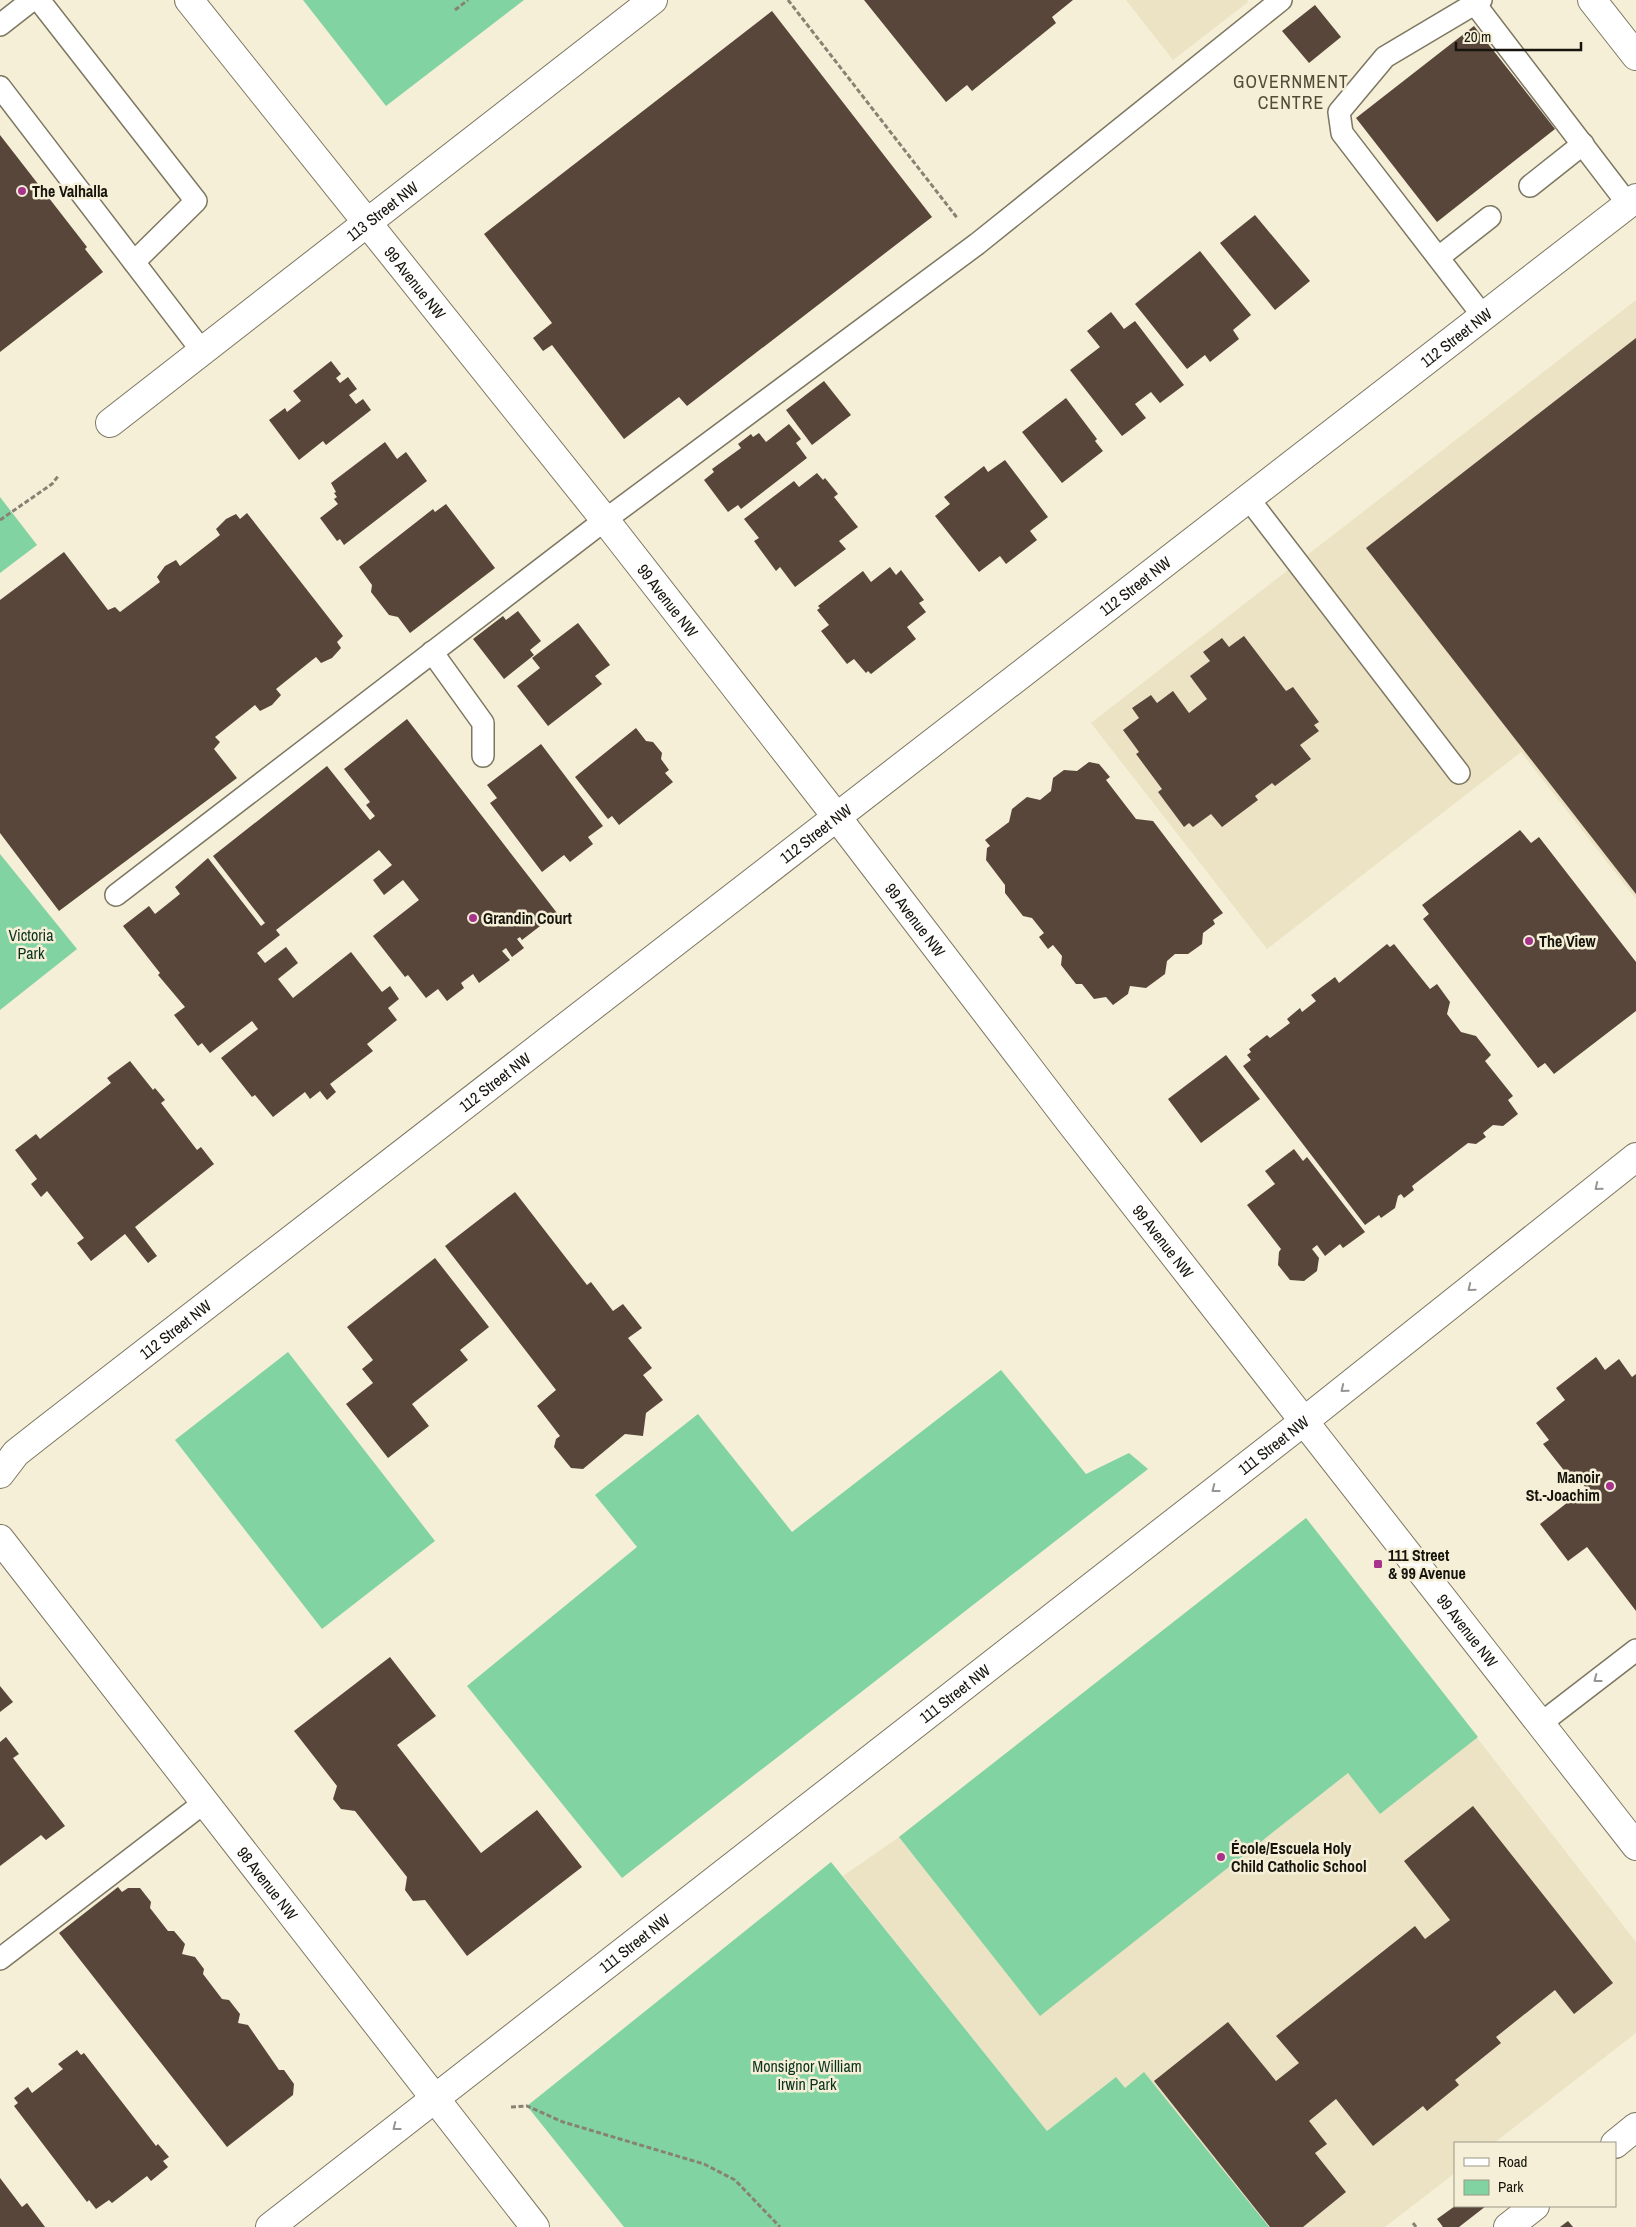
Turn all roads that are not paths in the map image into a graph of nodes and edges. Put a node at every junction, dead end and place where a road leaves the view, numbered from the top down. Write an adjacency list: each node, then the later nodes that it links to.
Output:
1 (32, 0): 8 (lane)
2 (39, 0): 17 (lane)
3 (189, 0): 15 (street, 99 Avenue NW)
4 (653, 0): 15 (street, 113 Street NW)
5 (1281, 0): 22 (lane)
6 (1592, 0): 9 (street)
7 (1478, 2): 11 (lane); 16 (lane)
8 (0, 25)
9 (1636, 56)
10 (0, 88): 17 (lane)
11 (1584, 144): 12 (lane); 13 (lane)
12 (1530, 186)
13 (1632, 201): 18 (street, 112 Street NW)
14 (1490, 218): 16 (lane)
15 (367, 221): 19 (street, 113 Street NW); 22 (street, 99 Avenue NW)
16 (1439, 258): 18 (lane)
17 (134, 262): 19 (lane)
18 (1483, 316): 21 (street, 112 Street NW)
19 (202, 351): 20 (street, 113 Street NW)
20 (110, 423)
21 (1248, 498): 25 (lane); 26 (street, 112 Street NW)
22 (605, 520): 23 (lane); 26 (street, 99 Avenue NW)
23 (432, 652): 24 (lane); 27 (lane)
24 (483, 756)
25 (1459, 773)
26 (836, 816): 29 (street, 99 Avenue NW); 30 (street, 112 Street NW)
27 (116, 895)
28 (1636, 1157): 29 (street, 111 Street NW, one-way to 29)
29 (1303, 1422): 33 (street, 99 Avenue NW); 37 (street, 111 Street NW, one-way to 37)
30 (0, 1474)
31 (0, 1539): 34 (street, 98 Avenue NW)
32 (1636, 1650): 33 (lane, one-way to 33)
33 (1540, 1724): 35 (street, 99 Avenue NW)
34 (205, 1802): 36 (lane); 37 (street, 98 Avenue NW)
35 (1636, 1846)
36 (0, 1959)
37 (434, 2097): 41 (street, 111 Street NW, one-way to 41); 42 (street, 98 Avenue NW)
38 (1636, 2127): 39 (street)
39 (1616, 2143)
40 (1534, 2207): 43 (street)
41 (270, 2227)
42 (535, 2227)
43 (1508, 2227)

